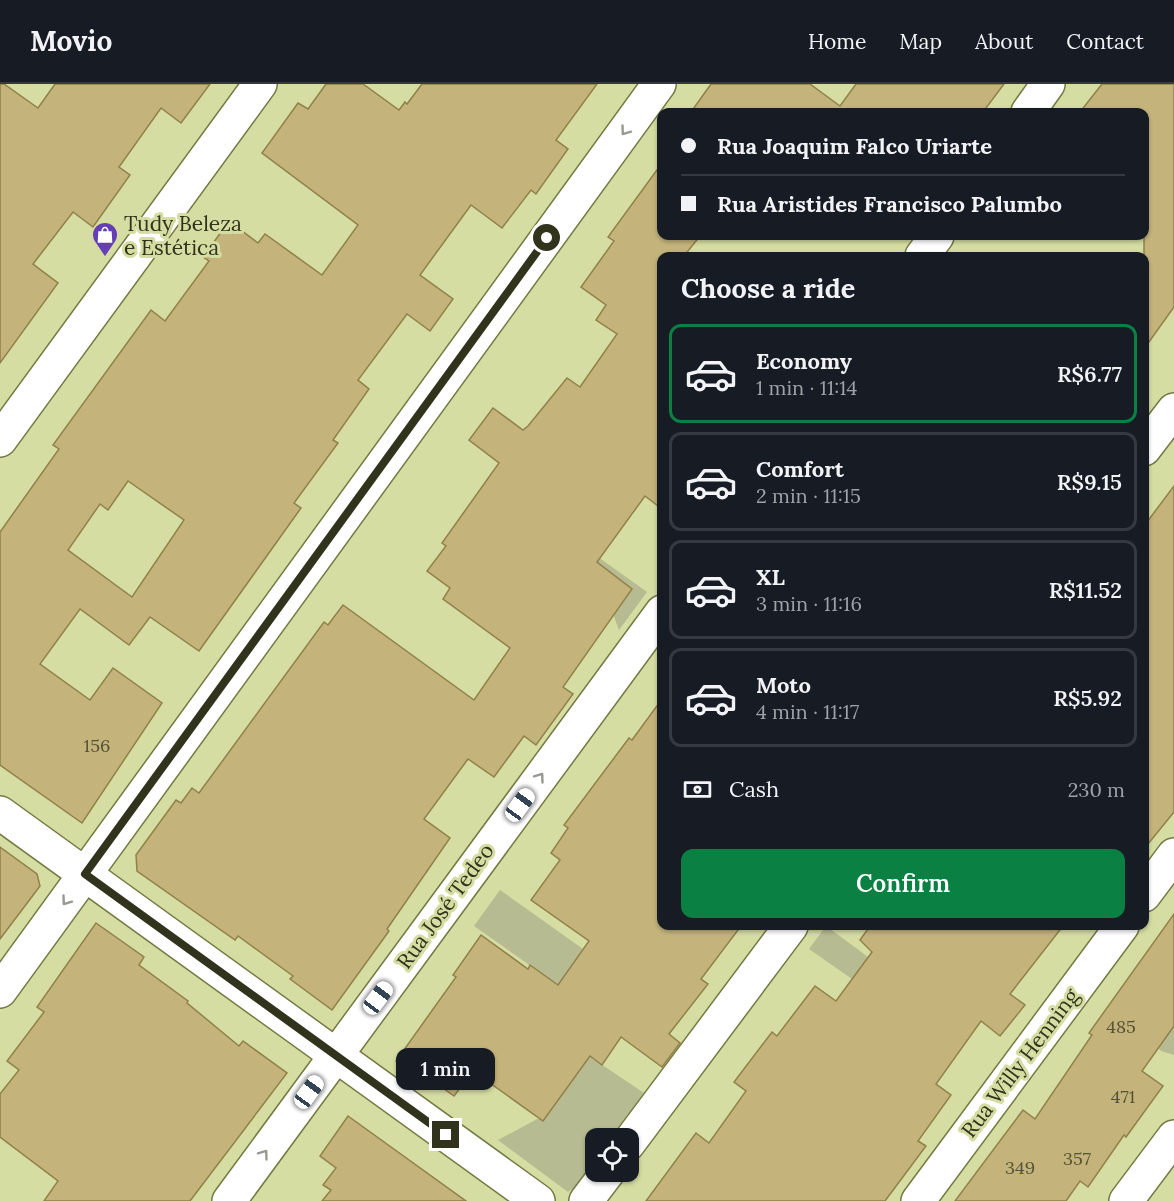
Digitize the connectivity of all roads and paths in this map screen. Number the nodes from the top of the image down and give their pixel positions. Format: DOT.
graph roads {
  1 [pos="260,84"];
  2 [pos="659,84"];
  3 [pos="1048,84"];
  4 [pos="1031,108"];
  5 [pos="1174,410"];
  6 [pos="0,440"];
  7 [pos="1149,443"];
  8 [pos="657,619"];
  9 [pos="0,813"];
  10 [pos="1174,855"];
  11 [pos="85,874"];
  12 [pos="1149,888"];
  13 [pos="788,930"];
  14 [pos="1119,930"];
  15 [pos="0,992"];
  16 [pos="336,1055"];
  17 [pos="639,1129"];
  18 [pos="1174,1137"];
  19 [pos="600,1182"];
  20 [pos="229,1201"];
  21 [pos="538,1201"];
  22 [pos="586,1201"];
  23 [pos="918,1201"];
  24 [pos="1126,1201"];
  1 -- 6 [label="street"];
  2 -- 11 [label="street, one-way"];
  3 -- 4 [label="street"];
  5 -- 7 [label="street"];
  16 -- 8 [label="street, Rua José Tedeo, one-way"];
  9 -- 11 [label="street"];
  10 -- 12 [label="street"];
  11 -- 15 [label="street, one-way"];
  11 -- 16 [label="street"];
  13 -- 17 [label="street"];
  14 -- 23 [label="street, Rua Willy Henning"];
  20 -- 16 [label="street, Rua José Tedeo, one-way"];
  16 -- 21 [label="street"];
  18 -- 24 [label="street"];
  19 -- 22 [label="street"];
}
